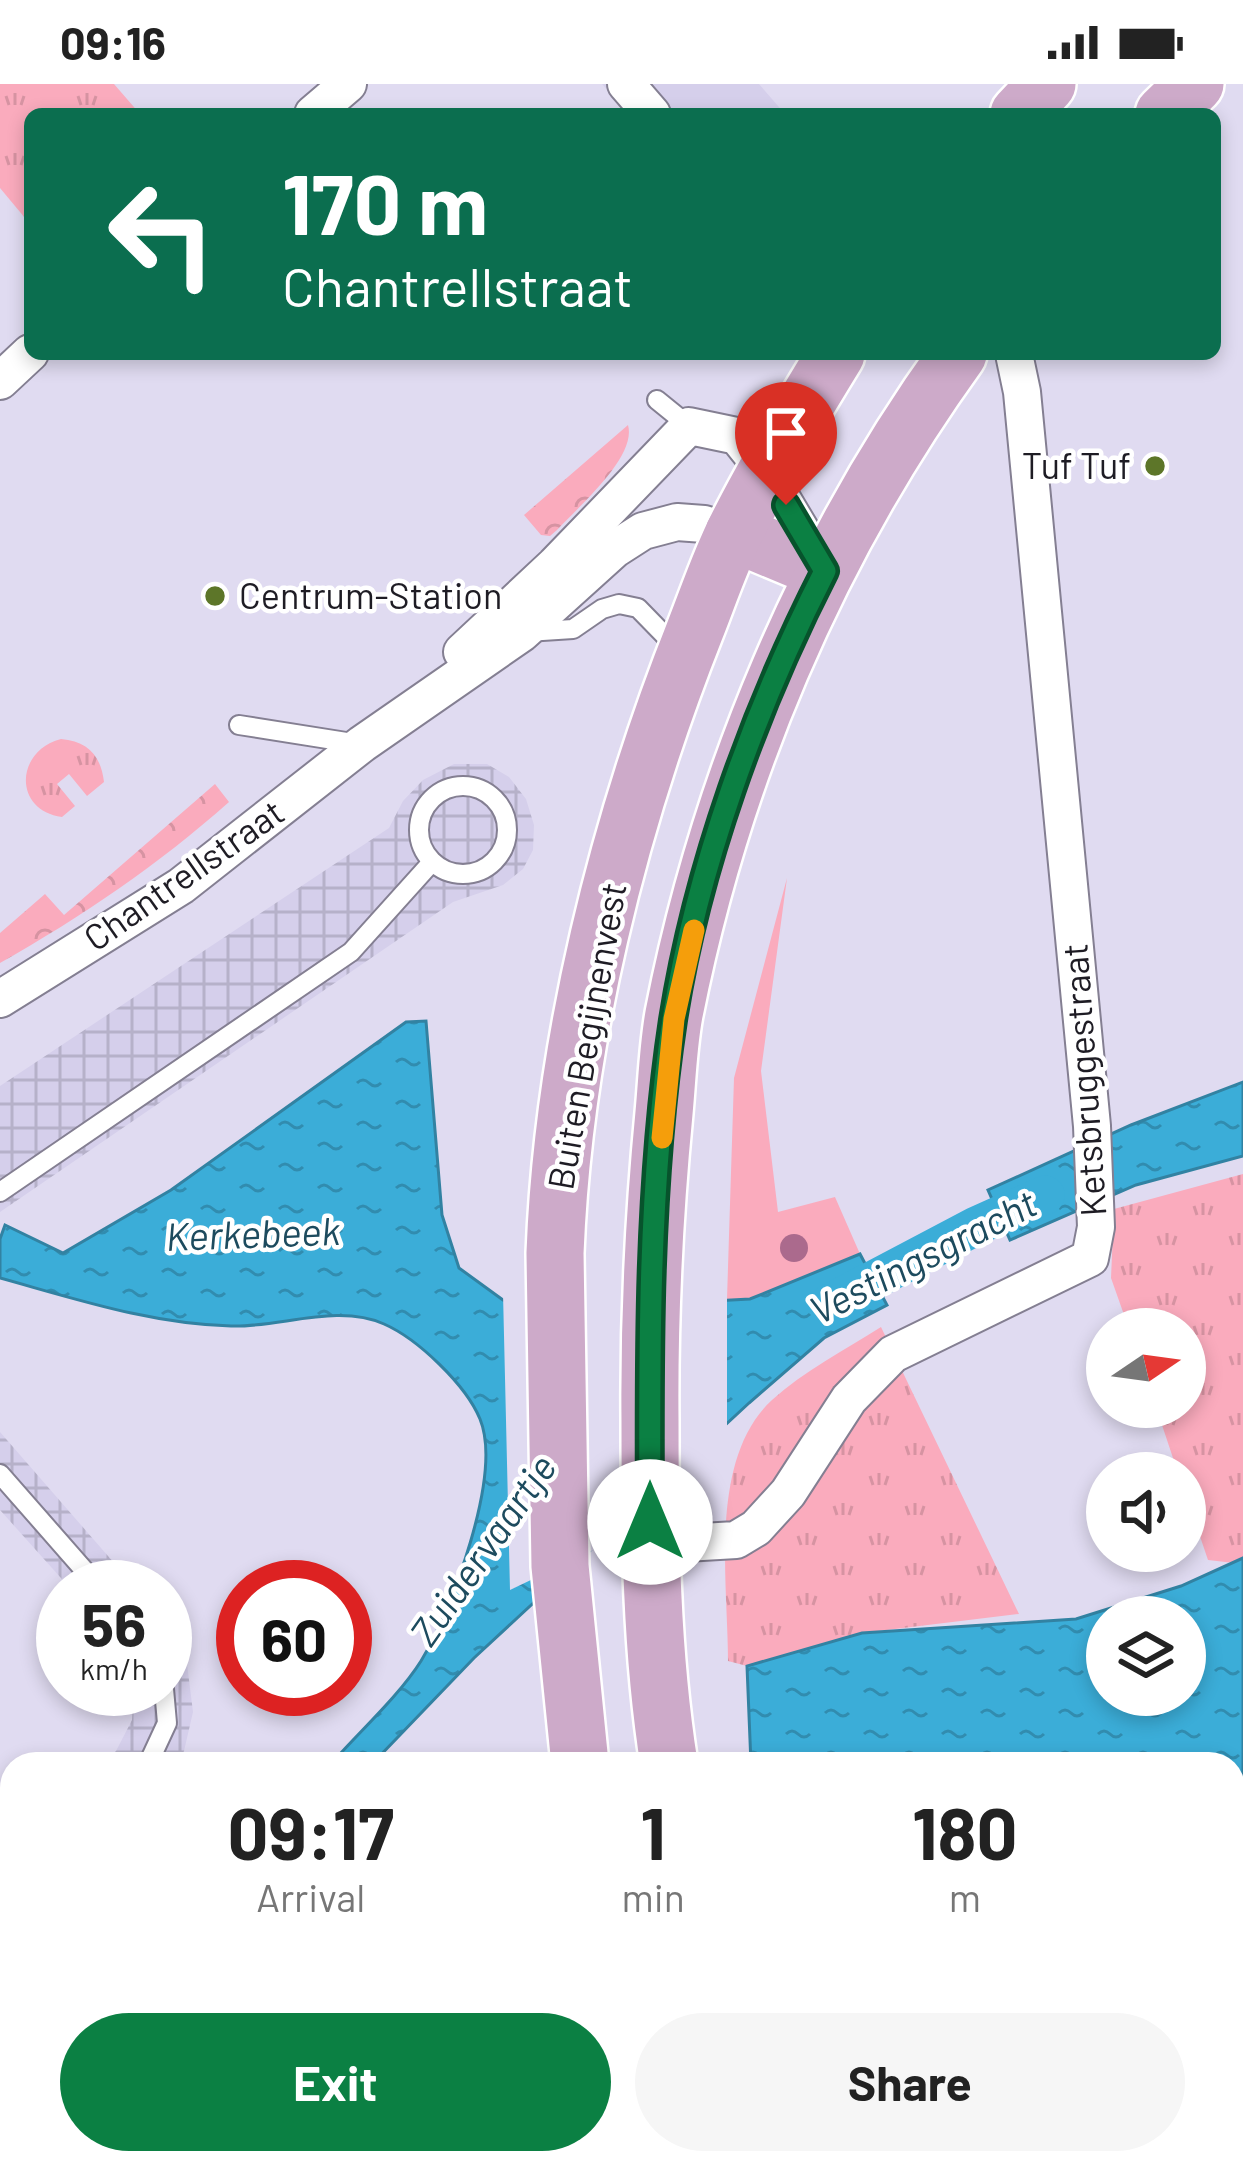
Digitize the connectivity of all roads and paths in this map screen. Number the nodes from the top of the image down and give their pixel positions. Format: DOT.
graph roads {
  1 [pos="347,84"];
  2 [pos="626,84"];
  3 [pos="1047,84"];
  4 [pos="1196,84"];
  5 [pos="320,108"];
  6 [pos="647,108"];
  7 [pos="1025,108"];
  8 [pos="1170,108"];
  9 [pos="24,358"];
  10 [pos="832,360"];
  11 [pos="954,360"];
  12 [pos="1015,360"];
  13 [pos="0,381"];
  14 [pos="657,400"];
  15 [pos="689,426"];
  16 [pos="766,472"];
  17 [pos="734,533"];
  18 [pos="825,571"];
  19 [pos="522,633"];
  20 [pos="684,656"];
  21 [pos="239,725"];
  22 [pos="362,744"];
  23 [pos="432,862"];
  24 [pos="0,999"];
  25 [pos="0,1192"];
  26 [pos="0,1474"];
  27 [pos="668,1537"];
  28 [pos="75,1560"];
  29 [pos="166,1716"];
  30 [pos="154,1752"];
  31 [pos="579,1752"];
  32 [pos="667,1752"];
  1 -- 5 [label="street"];
  2 -- 6 [label="street"];
  3 -- 7 [label="main road"];
  4 -- 8 [label="main road"];
  9 -- 13 [label="street"];
  10 -- 16 [label="main road, Buiten Begijnenvest"];
  11 -- 18 [label="main road"];
  12 -- 27 [label="street, Ketsbruggestraat"];
  14 -- 15 [label="lane"];
  15 -- 16 [label="street"];
  15 -- 22 [label="street, Chantrellstraat"];
  16 -- 17 [label="main road, Buiten Begijnenvest"];
  16 -- 18 [label="street"];
  17 -- 18 [label="main road"];
  17 -- 19 [label="street, Chantrellstraat"];
  17 -- 20 [label="main road, Buiten Begijnenvest"];
  18 -- 27 [label="main road"];
  19 -- 20 [label="lane"];
  19 -- 22 [label="street, Chantrellstraat"];
  20 -- 31 [label="main road, Buiten Begijnenvest"];
  21 -- 22 [label="lane"];
  22 -- 24 [label="street, Chantrellstraat"];
  23 -- 23 [label="lane"];
  23 -- 25 [label="lane"];
  26 -- 28 [label="lane"];
  27 -- 32 [label="main road"];
  29 -- 30 [label="lane"];
}
